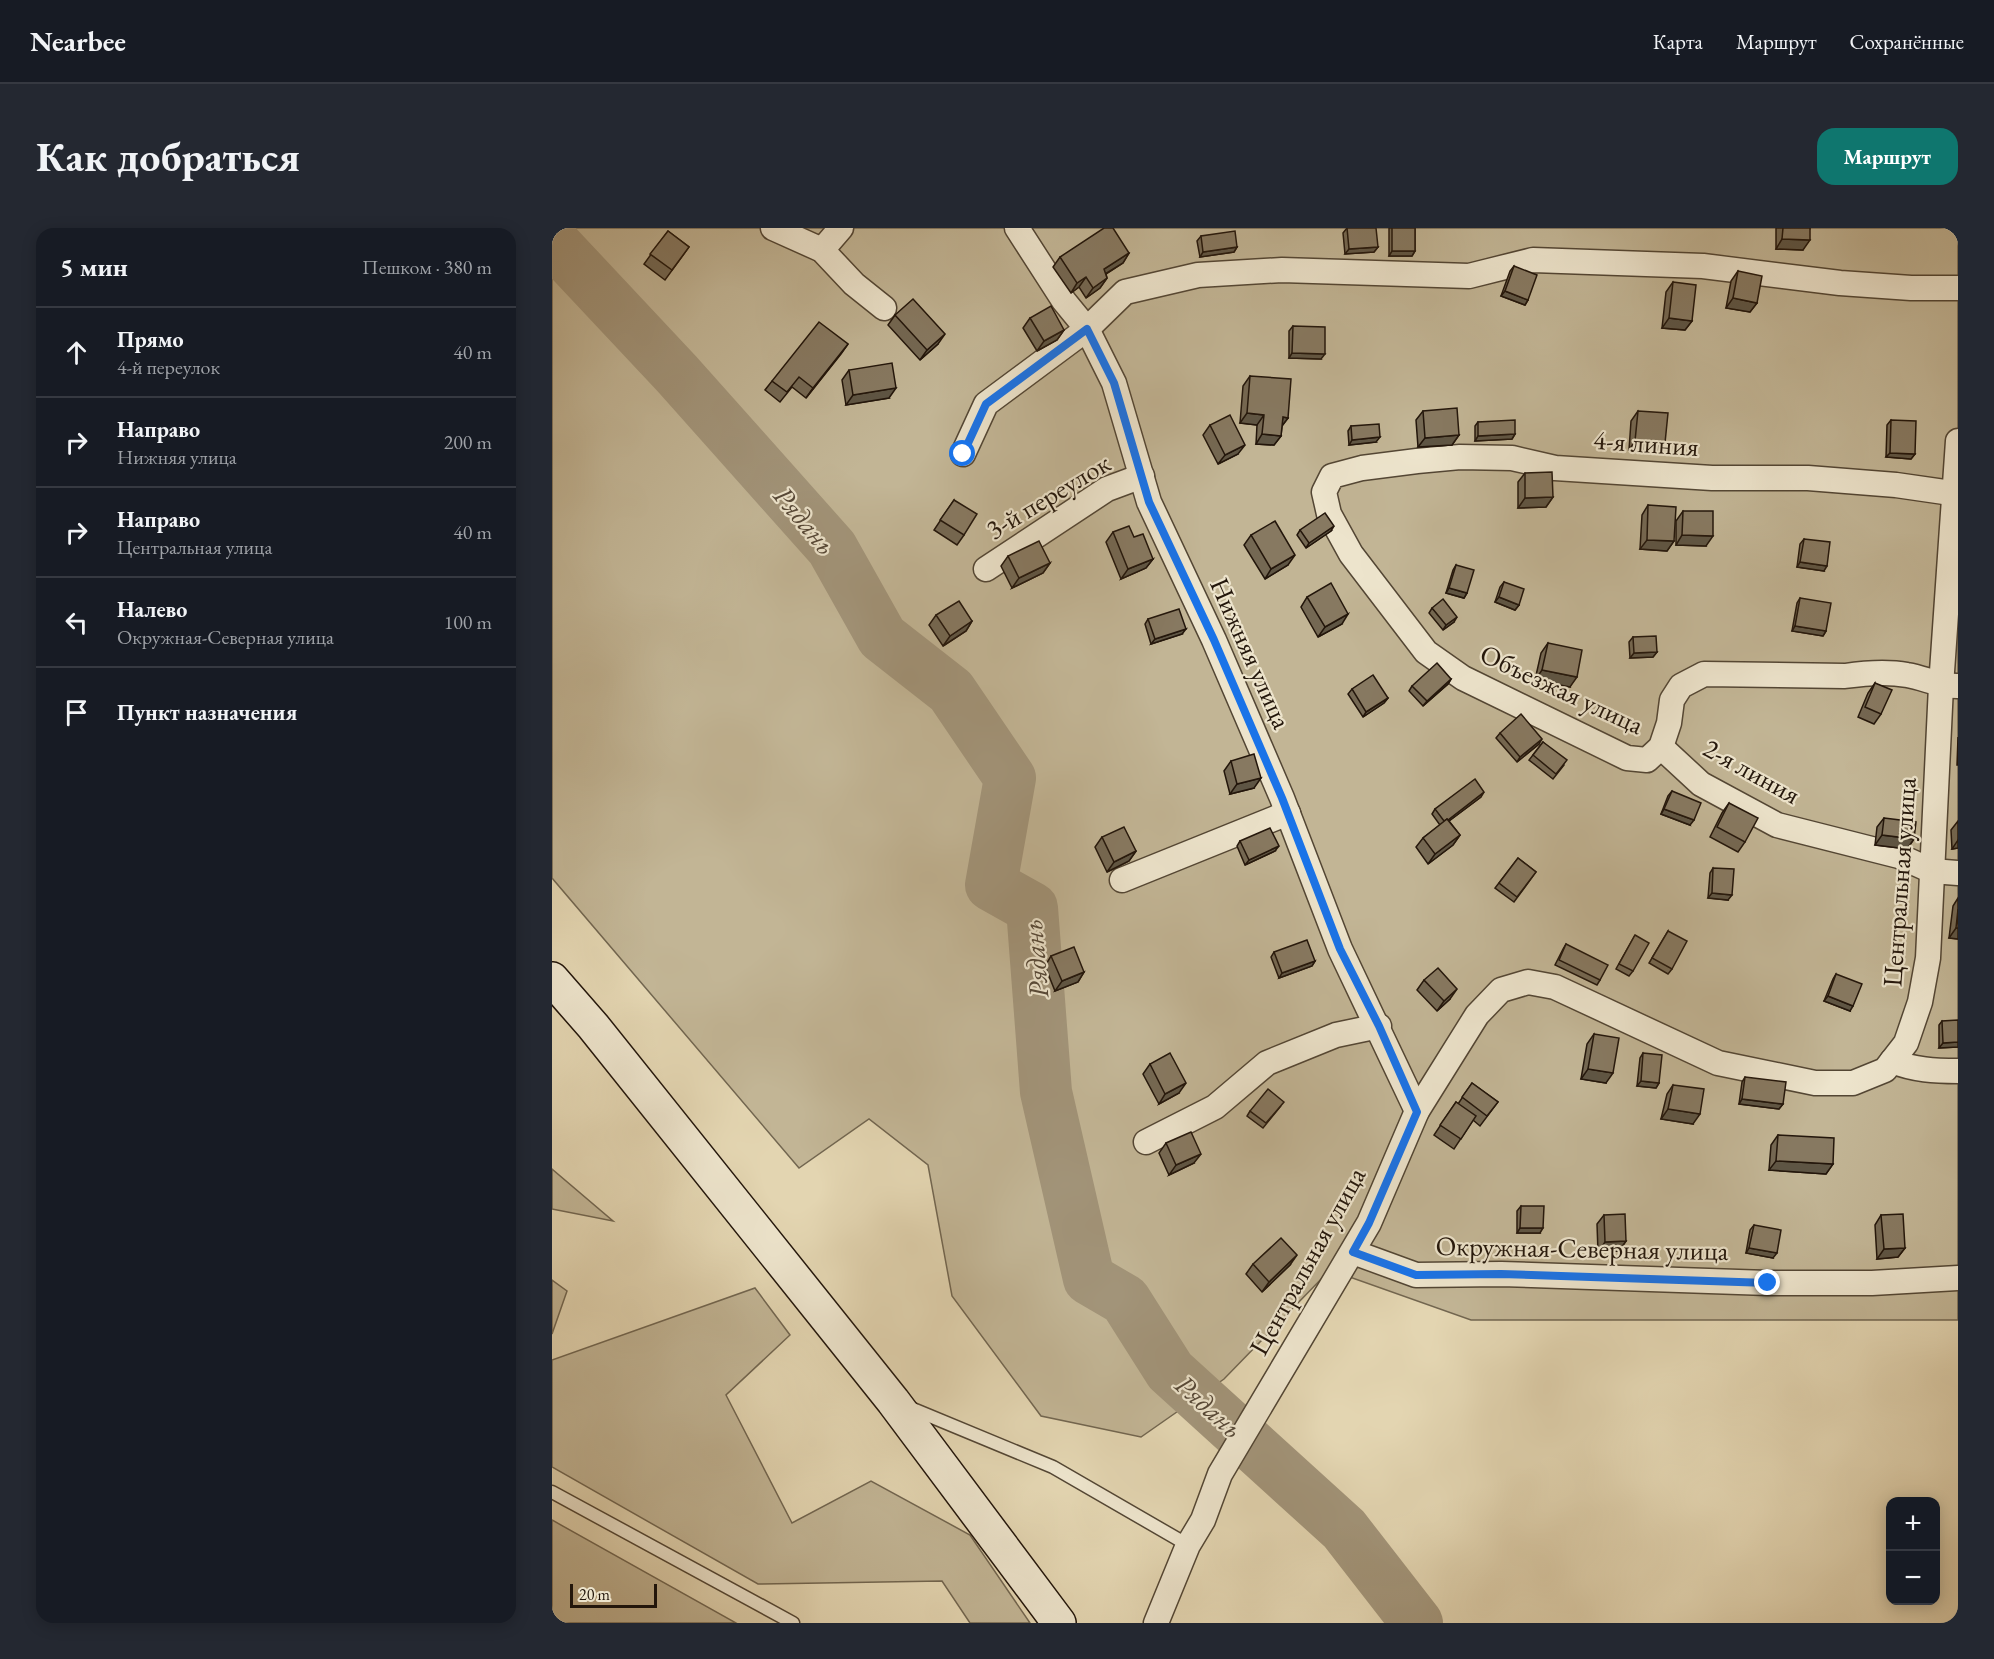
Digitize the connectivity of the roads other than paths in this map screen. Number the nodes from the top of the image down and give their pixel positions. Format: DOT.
graph roads {
  1 [pos="773,228"];
  2 [pos="841,228"];
  3 [pos="1017,228"];
  4 [pos="822,250"];
  5 [pos="1958,288"];
  6 [pos="884,308"];
  7 [pos="1087,329"];
  8 [pos="1958,441"];
  9 [pos="963,454"];
  10 [pos="1332,476"];
  11 [pos="1142,477"];
  12 [pos="1955,494"];
  13 [pos="986,569"];
  14 [pos="1950,686"];
  15 [pos="1661,747"];
  16 [pos="1288,813"];
  17 [pos="1932,871"];
  18 [pos="1958,873"];
  19 [pos="1122,880"];
  20 [pos="552,979"];
  21 [pos="1379,1026"];
  22 [pos="1892,1061"];
  23 [pos="1958,1071"];
  24 [pos="1417,1112"];
  25 [pos="1146,1142"];
  26 [pos="1353,1252"];
  27 [pos="1958,1278"];
  28 [pos="893,1401"];
  29 [pos="552,1492"];
  30 [pos="1188,1545"];
  31 [pos="793,1623"];
  32 [pos="1059,1623"];
  33 [pos="1156,1623"];
  1 -- 4 [label="street"];
  2 -- 4 [label="street"];
  3 -- 7 [label="street, Нижняя улица"];
  4 -- 6 [label="street"];
  5 -- 7 [label="street"];
  7 -- 9 [label="street"];
  7 -- 11 [label="street, Нижняя улица"];
  8 -- 12 [label="street, Центральная улица"];
  10 -- 12 [label="street, 4-я линия"];
  10 -- 15 [label="street, Объезжая улица"];
  11 -- 13 [label="street, 3-й переулок"];
  11 -- 16 [label="street, Нижняя улица"];
  12 -- 14 [label="street, Центральная улица"];
  14 -- 15 [label="street, Объезжая улица"];
  14 -- 17 [label="street, Центральная улица"];
  15 -- 17 [label="street, 2-я линия"];
  16 -- 19 [label="street"];
  16 -- 21 [label="street, Нижняя улица"];
  17 -- 18 [label="street, 2-я линия"];
  17 -- 22 [label="street, Центральная улица"];
  20 -- 28 [label="street"];
  21 -- 24 [label="street, Нижняя улица"];
  21 -- 25 [label="street"];
  22 -- 23 [label="street"];
  22 -- 24 [label="street, Центральная улица"];
  24 -- 26 [label="street, Центральная улица"];
  26 -- 27 [label="street, Окружная-Северная улица"];
  26 -- 30 [label="street, Центральная улица"];
  28 -- 30 [label="lane"];
  28 -- 32 [label="street"];
  29 -- 31 [label="lane"];
  30 -- 33 [label="street, Центральная улица"];
}
